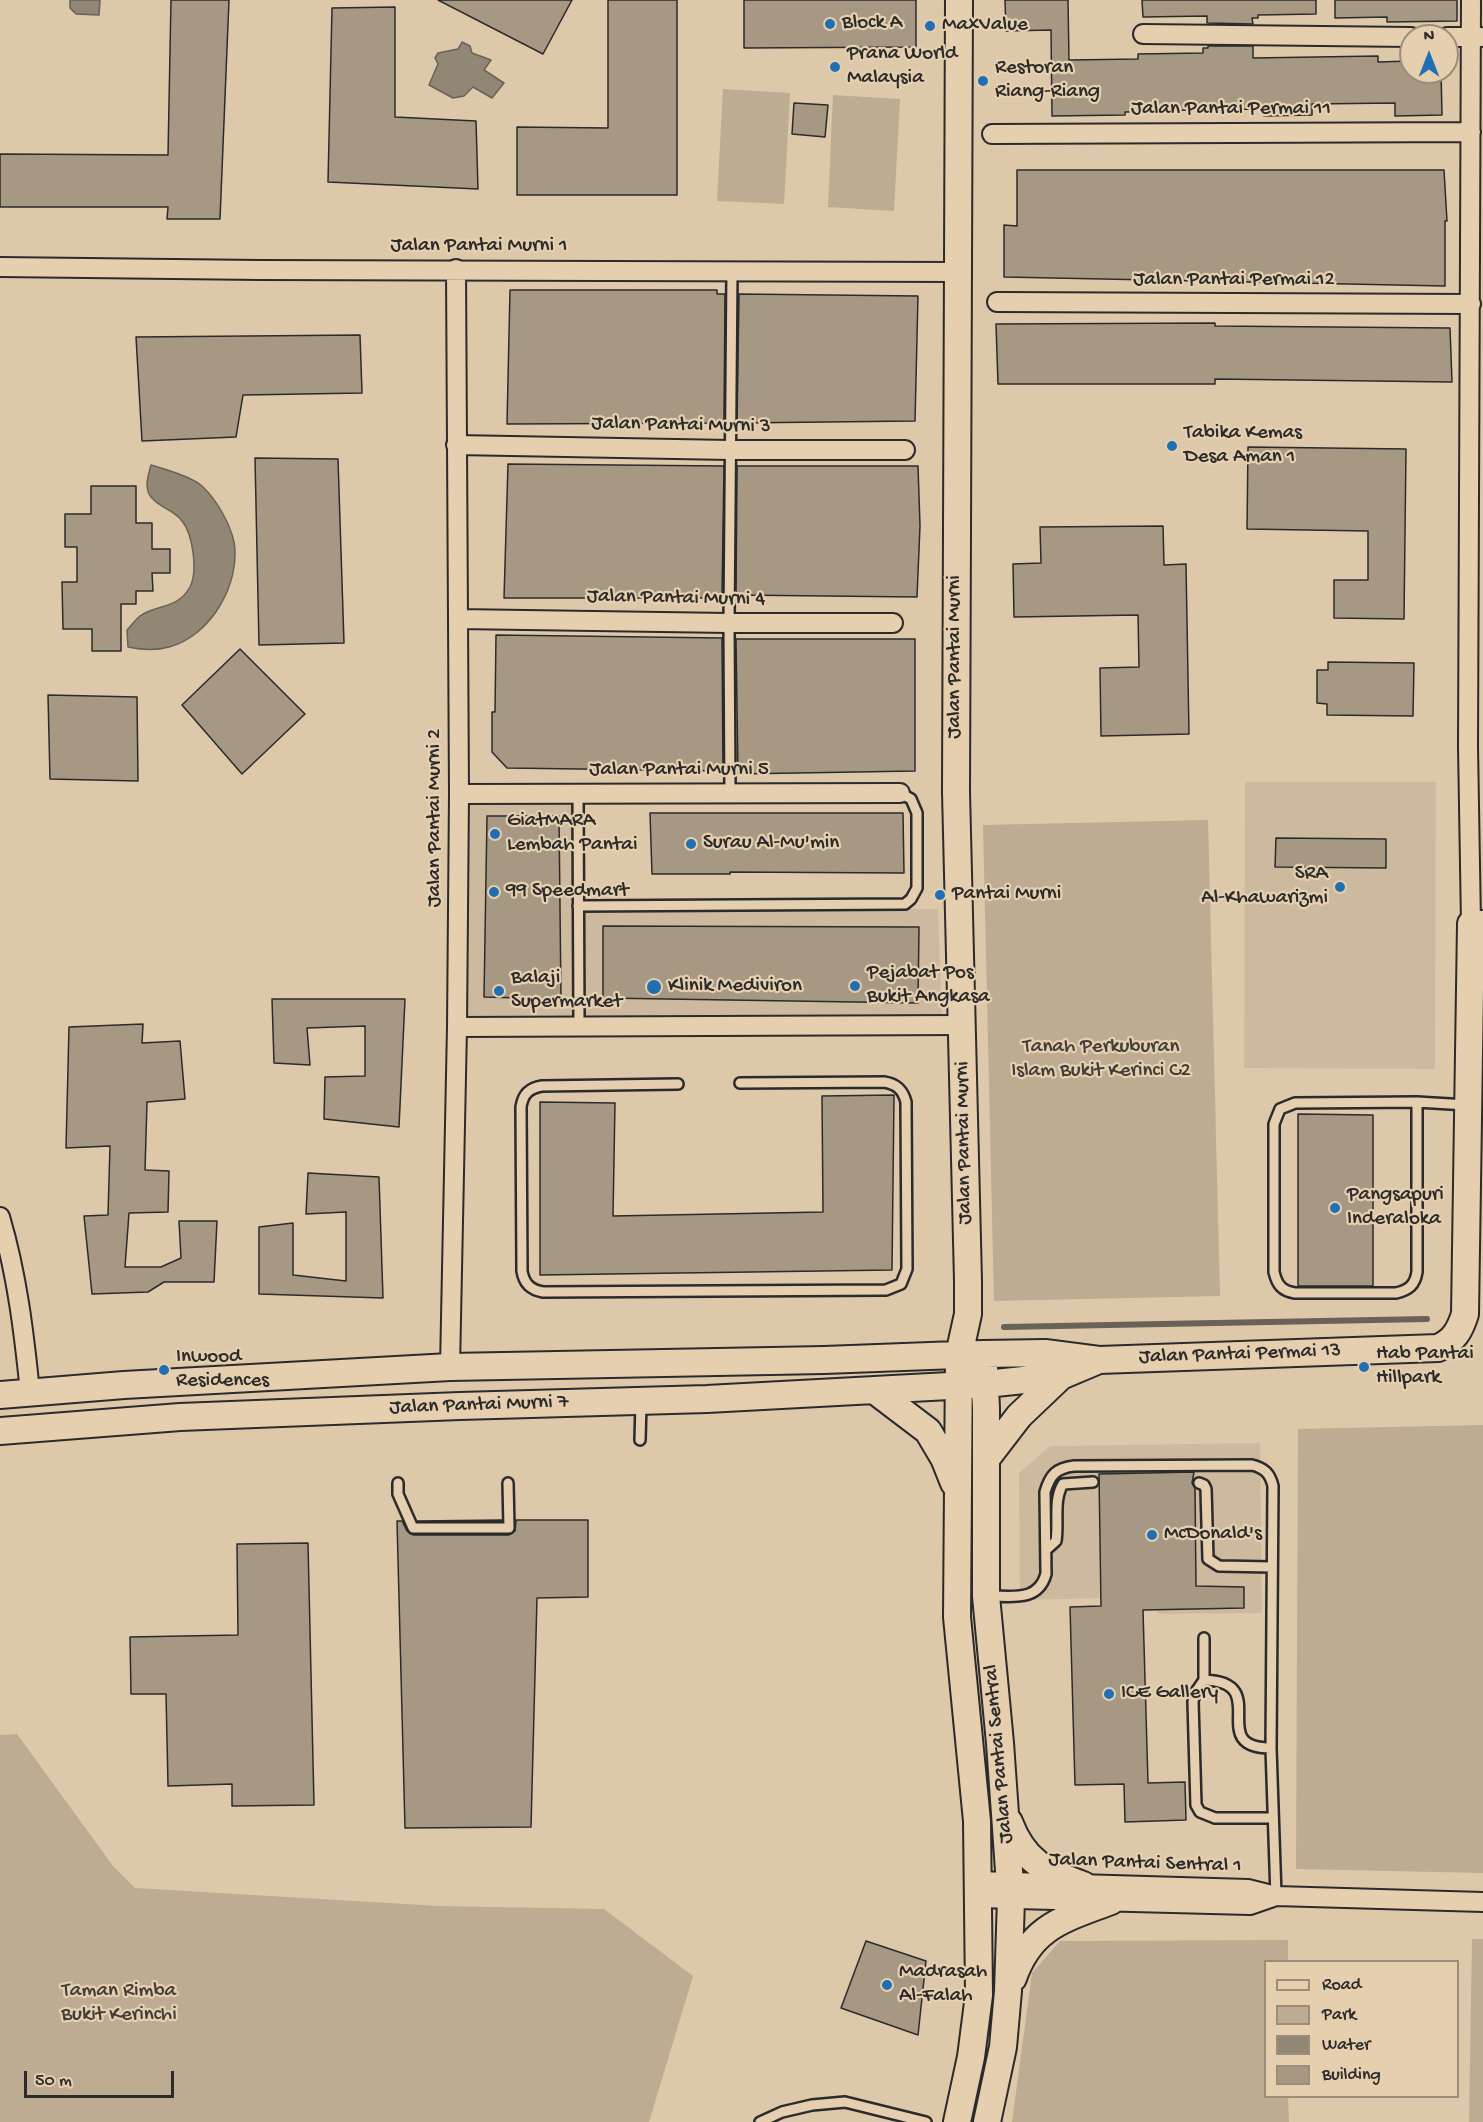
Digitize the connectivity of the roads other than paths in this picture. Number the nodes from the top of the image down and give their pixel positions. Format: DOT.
graph roads {
  1 [pos="959,0"];
  2 [pos="1471,0"];
  3 [pos="1143,34"];
  4 [pos="1399,37"];
  5 [pos="1459,37"];
  6 [pos="1477,37"];
  7 [pos="1471,132"];
  8 [pos="992,134"];
  9 [pos="0,267"];
  10 [pos="456,269"];
  11 [pos="732,271"];
  12 [pos="958,272"];
  13 [pos="997,302"];
  14 [pos="1471,304"];
  15 [pos="456,445"];
  16 [pos="730,450"];
  17 [pos="905,450"];
  18 [pos="1476,601"];
  19 [pos="458,619"];
  20 [pos="729,622"];
  21 [pos="893,622"];
  22 [pos="730,793"];
  23 [pos="900,793"];
  24 [pos="459,794"];
  25 [pos="578,794"];
  26 [pos="578,906"];
  27 [pos="1477,924"];
  28 [pos="963,1025"];
  29 [pos="579,1026"];
  30 [pos="457,1027"];
  31 [pos="740,1083"];
  32 [pos="678,1084"];
  33 [pos="1417,1102"];
  34 [pos="1468,1105"];
  35 [pos="0,1217"];
  36 [pos="971,1354"];
  37 [pos="1099,1360"];
  38 [pos="450,1367"];
  39 [pos="1061,1376"];
  40 [pos="986,1384"];
  41 [pos="959,1386"];
  42 [pos="874,1390"];
  43 [pos="30,1392"];
  44 [pos="0,1395"];
  45 [pos="641,1401"];
  46 [pos="0,1431"];
  47 [pos="640,1440"];
  48 [pos="986,1459"];
  49 [pos="1093,1482"];
  50 [pos="1199,1482"];
  51 [pos="399,1483"];
  52 [pos="508,1483"];
  53 [pos="958,1491"];
  54 [pos="1046,1550"];
  55 [pos="1272,1567"];
  56 [pos="986,1596"];
  57 [pos="1204,1638"];
  58 [pos="1204,1680"];
  59 [pos="1271,1748"];
  60 [pos="1004,1807"];
  61 [pos="1273,1818"];
  62 [pos="1083,1885"];
  63 [pos="976,1890"];
  64 [pos="1011,1891"];
  65 [pos="1276,1896"];
  66 [pos="1112,1901"];
  67 [pos="1483,1902"];
  68 [pos="1008,1991"];
  69 [pos="760,2122"];
  70 [pos="926,2122"];
  71 [pos="957,2122"];
  72 [pos="987,2122"];
  1 -- 12 [label="main road, Jalan Pantai Murni"];
  2 -- 6 [label="street"];
  3 -- 4 [label="street"];
  5 -- 6 [label="street"];
  6 -- 7 [label="street"];
  7 -- 8 [label="street, Jalan Pantai Permai 11"];
  7 -- 14 [label="street"];
  9 -- 10 [label="street, Jalan Pantai Murni 1"];
  10 -- 11 [label="street, Jalan Pantai Murni 1"];
  10 -- 15 [label="street, Jalan Pantai Murni 2"];
  11 -- 12 [label="street, Jalan Pantai Murni 1"];
  11 -- 16 [label="lane"];
  12 -- 28 [label="main road, Jalan Pantai Murni"];
  13 -- 14 [label="street, Jalan Pantai Permai 12"];
  14 -- 18 [label="street"];
  15 -- 16 [label="street, Jalan Pantai Murni 3"];
  15 -- 19 [label="street, Jalan Pantai Murni 2"];
  16 -- 17 [label="street, Jalan Pantai Murni 3"];
  16 -- 20 [label="lane"];
  18 -- 27 [label="street"];
  19 -- 20 [label="street, Jalan Pantai Murni 4"];
  19 -- 24 [label="street, Jalan Pantai Murni 2"];
  20 -- 21 [label="street, Jalan Pantai Murni 4"];
  20 -- 22 [label="lane"];
  22 -- 23 [label="street, Jalan Pantai Murni 5"];
  22 -- 25 [label="street, Jalan Pantai Murni 5"];
  23 -- 26 [label="lane"];
  24 -- 25 [label="street, Jalan Pantai Murni 5"];
  24 -- 30 [label="street, Jalan Pantai Murni 2"];
  25 -- 26 [label="lane"];
  26 -- 29 [label="lane"];
  27 -- 34 [label="main road, Jalan Pantai Permai 13"];
  28 -- 29 [label="street"];
  28 -- 36 [label="main road, Jalan Pantai Murni"];
  29 -- 30 [label="street"];
  30 -- 38 [label="street, Jalan Pantai Murni 2"];
  31 -- 32 [label="lane"];
  33 -- 33 [label="lane"];
  33 -- 34 [label="lane"];
  34 -- 37 [label="main road, Jalan Pantai Permai 13"];
  35 -- 43 [label="street"];
  36 -- 37 [label="main road, Jalan Pantai Permai 13"];
  36 -- 38 [label="main road, Jalan Pantai Murni 7"];
  36 -- 40 [label="main road, Jalan Pantai Sentral"];
  36 -- 41 [label="main road, Jalan Pantai Sentral"];
  37 -- 39 [label="main road, Jalan Pantai Permai 13"];
  38 -- 43 [label="main road, Jalan Pantai Murni 7"];
  39 -- 40 [label="main road, Jalan Pantai Permai 13"];
  39 -- 48 [label="main road"];
  40 -- 41 [label="main road, Jalan Pantai Permai 13"];
  40 -- 48 [label="main road, Jalan Pantai Sentral"];
  41 -- 42 [label="main road, Jalan Pantai Murni 7"];
  41 -- 53 [label="main road, Jalan Pantai Sentral"];
  42 -- 45 [label="main road, Jalan Pantai Murni 7"];
  42 -- 53 [label="main road"];
  43 -- 44 [label="main road, Jalan Pantai Murni 7"];
  45 -- 46 [label="main road, Jalan Pantai Murni 7"];
  45 -- 47 [label="lane"];
  48 -- 56 [label="main road, Jalan Pantai Sentral"];
  49 -- 54 [label="lane"];
  50 -- 55 [label="lane"];
  51 -- 52 [label="lane"];
  53 -- 63 [label="main road, Jalan Pantai Sentral"];
  54 -- 55 [label="lane"];
  54 -- 56 [label="lane"];
  55 -- 59 [label="lane"];
  56 -- 60 [label="main road, Jalan Pantai Sentral"];
  57 -- 58 [label="lane"];
  58 -- 59 [label="lane"];
  58 -- 61 [label="lane"];
  59 -- 61 [label="lane"];
  60 -- 62 [label="main road"];
  60 -- 64 [label="main road, Jalan Pantai Sentral"];
  61 -- 65 [label="lane"];
  62 -- 64 [label="street, Jalan Pantai Sentral 1"];
  62 -- 65 [label="street, Jalan Pantai Sentral 1"];
  63 -- 64 [label="street, Jalan Pantai Sentral 1"];
  63 -- 71 [label="main road, Jalan Pantai Sentral"];
  64 -- 66 [label="street, Jalan Pantai Sentral 1"];
  64 -- 68 [label="main road, Jalan Pantai Sentral"];
  65 -- 66 [label="street, Jalan Pantai Sentral 1"];
  65 -- 67 [label="street, Jalan Pantai Sentral 1"];
  66 -- 68 [label="main road"];
  68 -- 72 [label="main road, Jalan Pantai Sentral"];
  69 -- 70 [label="lane"];
}
